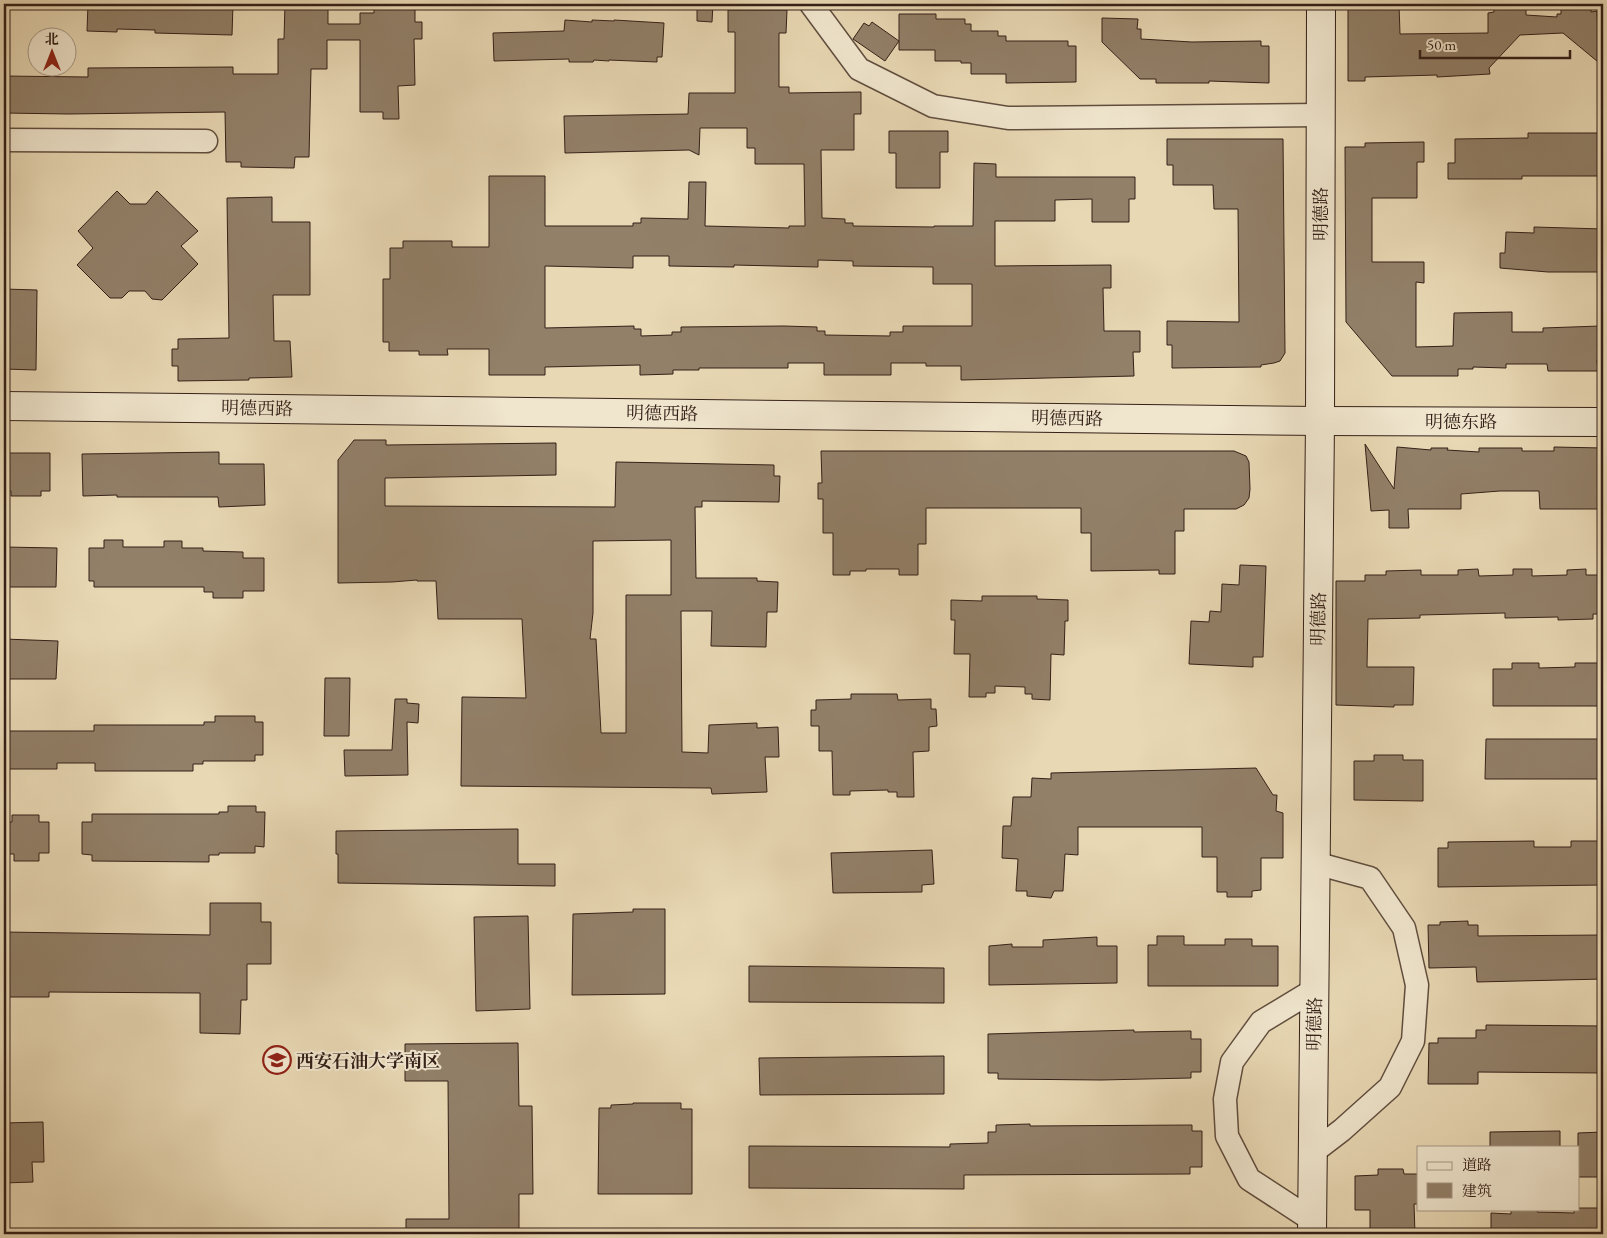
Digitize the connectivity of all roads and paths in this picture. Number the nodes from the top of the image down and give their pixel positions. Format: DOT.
graph roads {
  1 [pos="811,4"];
  2 [pos="1321,4"];
  3 [pos="1320,115"];
  4 [pos="4,140"];
  5 [pos="206,141"];
  6 [pos="4,406"];
  7 [pos="1320,421"];
  8 [pos="1603,422"];
  9 [pos="1315,863"];
  10 [pos="1314,990"];
  11 [pos="1312,1153"];
  12 [pos="1312,1227"];
  1 -- 3 [label="street"];
  2 -- 3 [label="street, 明德路"];
  3 -- 7 [label="street, 明德路"];
  4 -- 5 [label="street"];
  6 -- 7 [label="street, 明德西路"];
  7 -- 8 [label="street, 明德东路"];
  7 -- 9 [label="street, 明德路"];
  9 -- 10 [label="street, 明德路"];
  9 -- 11 [label="street"];
  10 -- 11 [label="street, 明德路"];
  10 -- 12 [label="street"];
  11 -- 12 [label="street, 明德路"];
}
